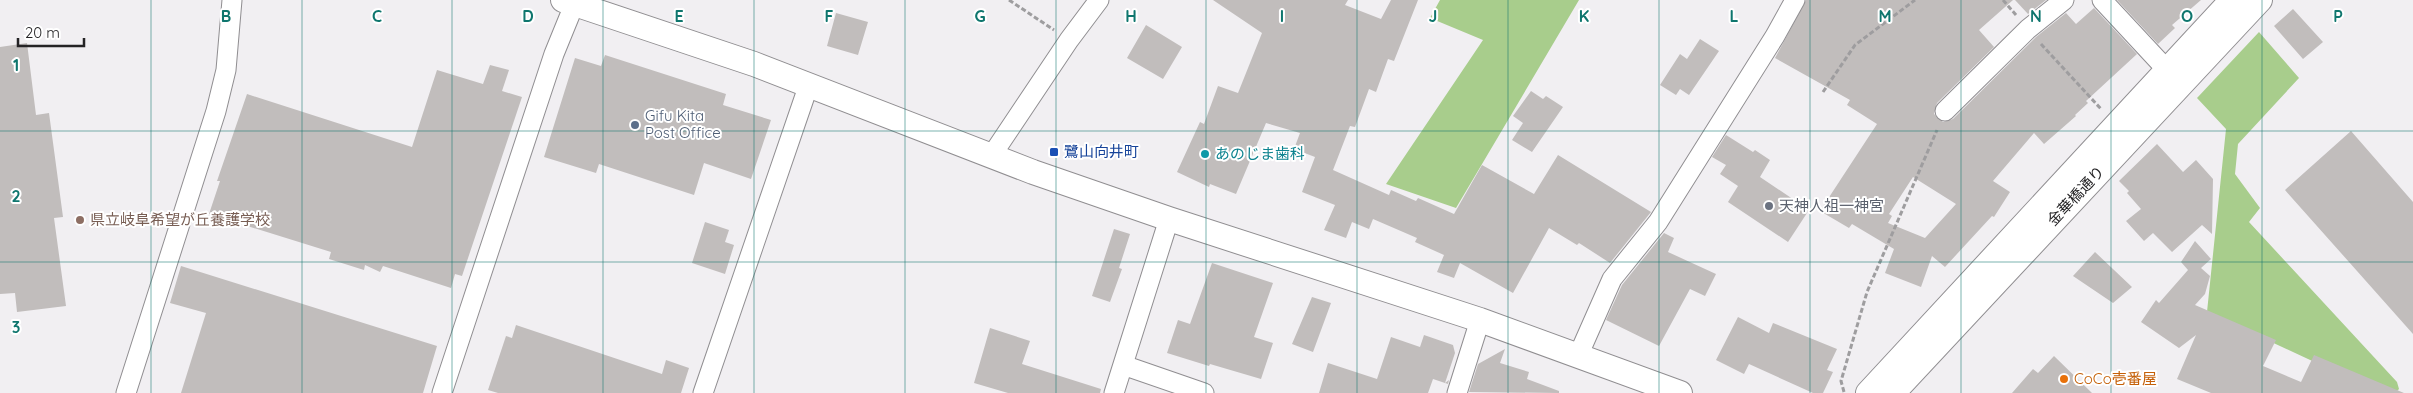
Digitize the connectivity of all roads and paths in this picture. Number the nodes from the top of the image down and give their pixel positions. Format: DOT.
graph roads {
  1 [pos="232,0"];
  2 [pos="1009,0"];
  3 [pos="1098,0"];
  4 [pos="1794,0"];
  5 [pos="1916,0"];
  6 [pos="2003,0"];
  7 [pos="2064,0"];
  8 [pos="2102,0"];
  9 [pos="2232,0"];
  10 [pos="2260,0"];
  11 [pos="568,2"];
  12 [pos="2028,29"];
  13 [pos="1069,40"];
  14 [pos="2168,71"];
  15 [pos="809,84"];
  16 [pos="1823,92"];
  17 [pos="1946,111"];
  18 [pos="2117,126"];
  19 [pos="992,155"];
  20 [pos="1169,219"];
  21 [pos="1480,320"];
  22 [pos="1578,356"];
  23 [pos="1123,365"];
  24 [pos="126,391"];
  25 [pos="442,393"];
  26 [pos="703,393"];
  27 [pos="1114,393"];
  28 [pos="1204,393"];
  29 [pos="1457,393"];
  30 [pos="1680,393"];
  31 [pos="1844,393"];
  32 [pos="1868,393"];
  33 [pos="1893,393"];
  1 -- 24 [label="street"];
  2 -- 13 [label="path"];
  3 -- 13 [label="street"];
  4 -- 22 [label="street"];
  5 -- 16 [label="path"];
  6 -- 12 [label="path"];
  7 -- 12 [label="street"];
  8 -- 14 [label="street"];
  9 -- 14 [label="street, 金華橋通り"];
  10 -- 33 [label="street, 金華橋通り"];
  11 -- 15 [label="street"];
  11 -- 25 [label="street"];
  12 -- 17 [label="street"];
  12 -- 18 [label="path"];
  13 -- 19 [label="street"];
  14 -- 18 [label="street, 金華橋通り"];
  15 -- 19 [label="street"];
  15 -- 26 [label="street"];
  17 -- 31 [label="path"];
  18 -- 32 [label="street, 金華橋通り"];
  19 -- 20 [label="street"];
  20 -- 21 [label="street"];
  20 -- 23 [label="street"];
  21 -- 22 [label="street"];
  21 -- 29 [label="street"];
  22 -- 30 [label="street"];
  23 -- 27 [label="street"];
  23 -- 28 [label="street"];
}
